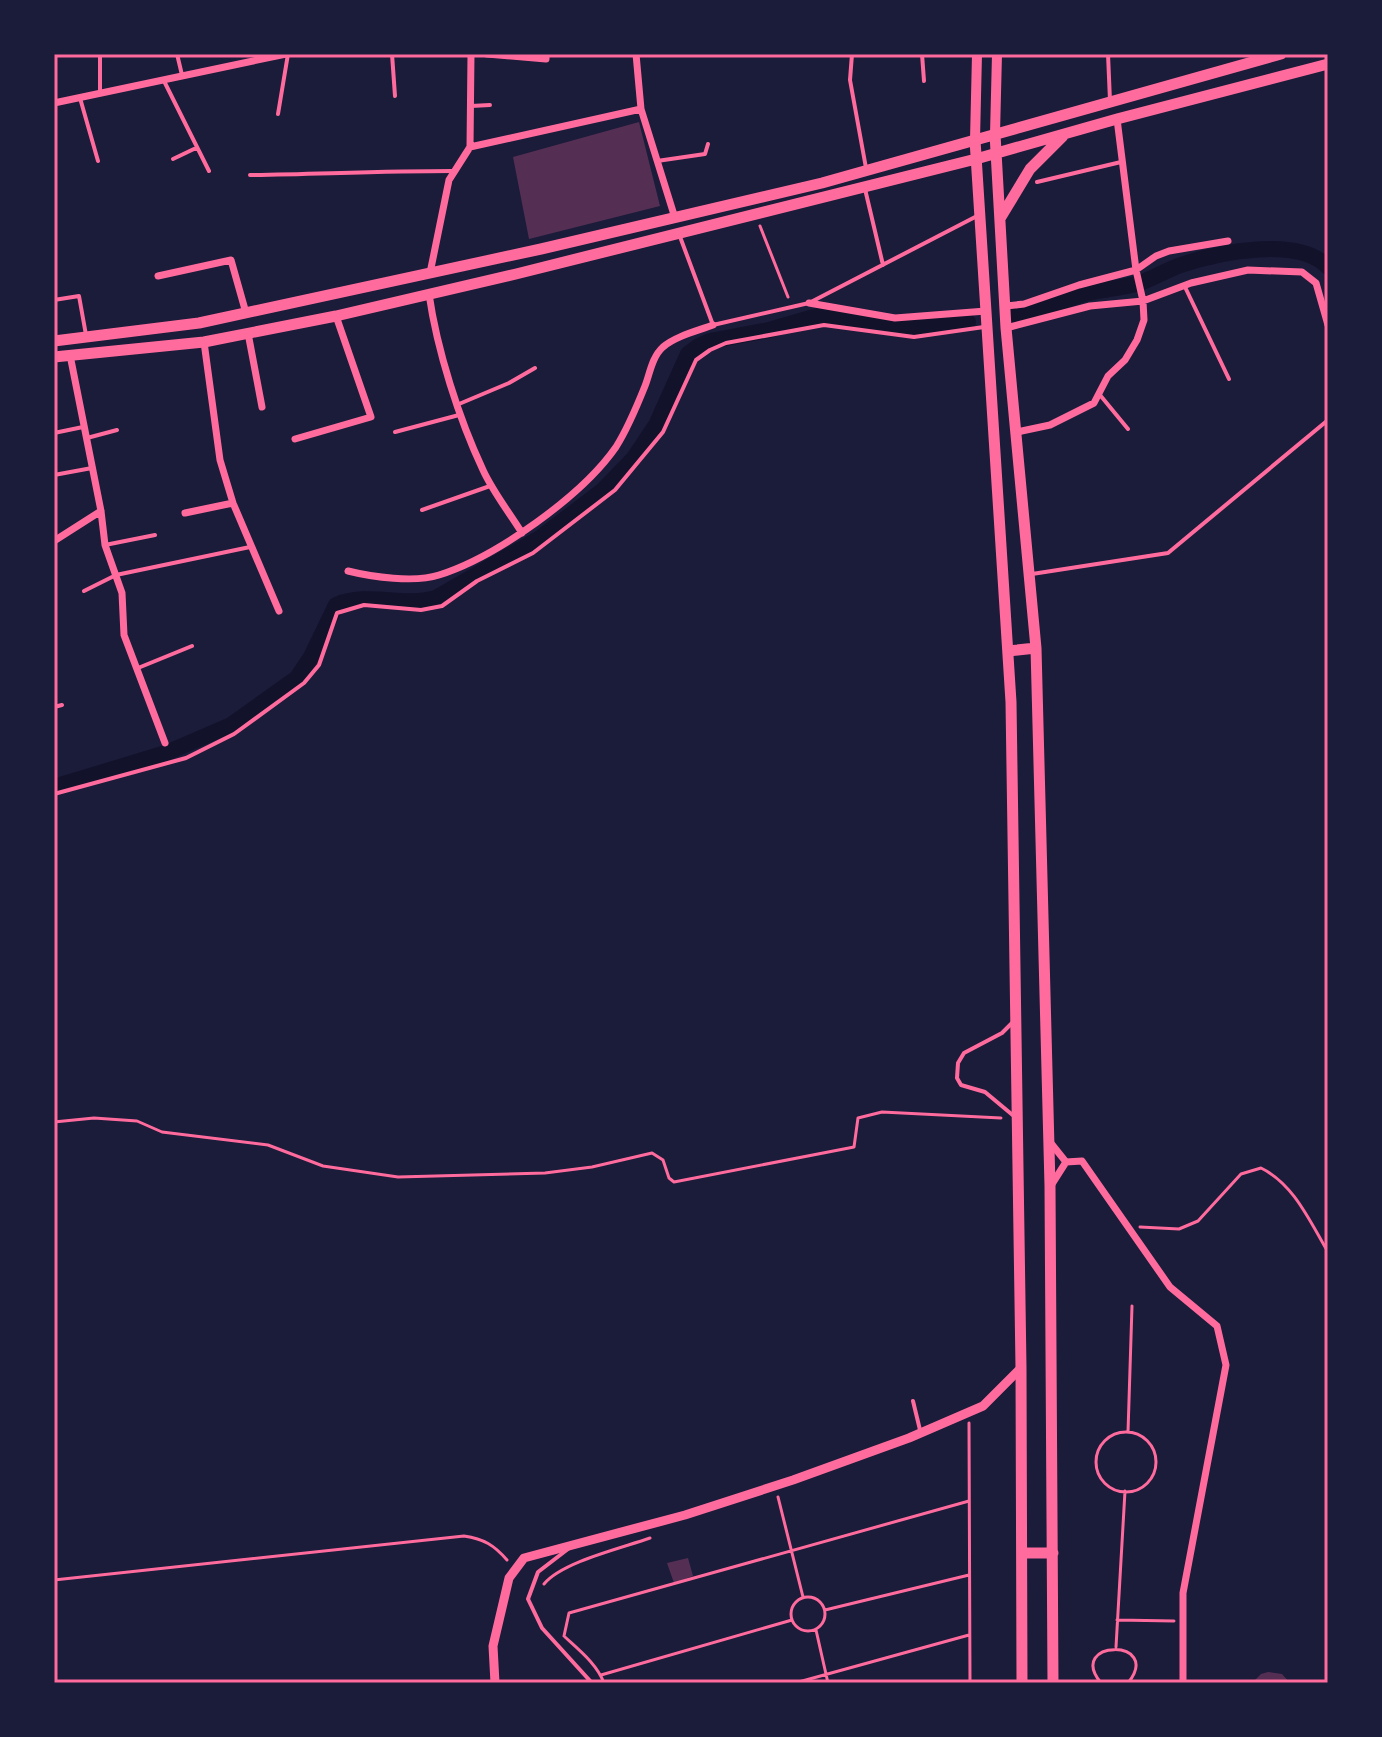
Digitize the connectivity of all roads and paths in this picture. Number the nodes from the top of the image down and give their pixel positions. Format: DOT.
graph roads {
  1 [pos="100,54"];
  2 [pos="177,54"];
  3 [pos="287,54"];
  4 [pos="392,54"];
  5 [pos="471,54"];
  6 [pos="487,54"];
  7 [pos="636,54"];
  8 [pos="852,54"];
  9 [pos="922,54"];
  10 [pos="977,54"];
  11 [pos="997,54"];
  12 [pos="1108,54"];
  13 [pos="1277,55"];
  14 [pos="265,56"];
  15 [pos="546,56"];
  16 [pos="1328,64"];
  17 [pos="182,75"];
  18 [pos="163,79"];
  19 [pos="924,81"];
  20 [pos="100,93"];
  21 [pos="395,96"];
  22 [pos="80,98"];
  23 [pos="54,103"];
  24 [pos="1110,104"];
  25 [pos="490,105"];
  26 [pos="471,106"];
  27 [pos="641,109"];
  28 [pos="278,114"];
  29 [pos="1117,119"];
  30 [pos="995,134"];
  31 [pos="1066,134"];
  32 [pos="975,140"];
  33 [pos="708,144"];
  34 [pos="197,147"];
  35 [pos="470,147"];
  36 [pos="996,154"];
  37 [pos="173,159"];
  38 [pos="976,159"];
  39 [pos="98,161"];
  40 [pos="657,161"];
  41 [pos="1123,162"];
  42 [pos="209,171"];
  43 [pos="455,171"];
  44 [pos="866,171"];
  45 [pos="250,175"];
  46 [pos="1037,182"];
  47 [pos="865,186"];
  48 [pos="755,214"];
  49 [pos="981,214"];
  50 [pos="1000,217"];
  51 [pos="675,218"];
  52 [pos="679,234"];
  53 [pos="1228,241"];
  54 [pos="883,265"];
  55 [pos="1136,270"];
  56 [pos="430,273"];
  57 [pos="158,276"];
  58 [pos="1184,286"];
  59 [pos="429,294"];
  60 [pos="54,300"];
  61 [pos="1143,301"];
  62 [pos="809,303"];
  63 [pos="1006,306"];
  64 [pos="793,308"];
  65 [pos="986,311"];
  66 [pos="246,313"];
  67 [pos="336,316"];
  68 [pos="713,325"];
  69 [pos="1328,325"];
  70 [pos="987,326"];
  71 [pos="1006,328"];
  72 [pos="248,333"];
  73 [pos="87,337"];
  74 [pos="54,341"];
  75 [pos="204,342"];
  76 [pos="70,355"];
  77 [pos="54,357"];
  78 [pos="535,368"];
  79 [pos="1229,379"];
  80 [pos="1100,395"];
  81 [pos="459,404"];
  82 [pos="262,407"];
  83 [pos="462,414"];
  84 [pos="1328,420"];
  85 [pos="83,427"];
  86 [pos="1128,429"];
  87 [pos="117,430"];
  88 [pos="395,432"];
  89 [pos="1017,432"];
  90 [pos="54,433"];
  91 [pos="85,438"];
  92 [pos="295,439"];
  93 [pos="92,468"];
  94 [pos="54,475"];
  95 [pos="492,485"];
  96 [pos="233,503"];
  97 [pos="422,510"];
  98 [pos="101,511"];
  99 [pos="185,513"];
  100 [pos="522,533"];
  101 [pos="155,535"];
  102 [pos="54,541"];
  103 [pos="105,545"];
  104 [pos="252,547"];
  105 [pos="348,571"];
  106 [pos="116,575"];
  107 [pos="1030,575"];
  108 [pos="84,591"];
  109 [pos="279,611"];
  110 [pos="192,646"];
  111 [pos="1036,648"];
  112 [pos="1008,651"];
  113 [pos="136,669"];
  114 [pos="62,705"];
  115 [pos="54,707"];
  116 [pos="165,743"];
  117 [pos="54,794"];
  118 [pos="1016,1019"];
  119 [pos="1017,1119"];
  120 [pos="54,1122"];
  121 [pos="1049,1140"];
  122 [pos="1066,1162"];
  123 [pos="1050,1186"];
  124 [pos="1128,1226"];
  125 [pos="1328,1252"];
  126 [pos="1132,1306"];
  127 [pos="1021,1368"];
  128 [pos="913,1401"];
  129 [pos="969,1423"];
  130 [pos="920,1432"];
  131 [pos="1128,1432"];
  132 [pos="1125,1491"];
  133 [pos="777,1493"];
  134 [pos="969,1501"];
  135 [pos="657,1536"];
  136 [pos="576,1543"];
  137 [pos="791,1552"];
  138 [pos="1022,1553"];
  139 [pos="1053,1553"];
  140 [pos="515,1570"];
  141 [pos="969,1575"];
  142 [pos="54,1580"];
  143 [pos="539,1591"];
  144 [pos="803,1597"];
  145 [pos="825,1610"];
  146 [pos="792,1620"];
  147 [pos="1117,1620"];
  148 [pos="1182,1622"];
  149 [pos="554,1626"];
  150 [pos="816,1630"];
  151 [pos="969,1635"];
  152 [pos="564,1636"];
  153 [pos="1116,1647"];
  154 [pos="826,1674"];
  155 [pos="601,1675"];
  156 [pos="495,1683"];
  157 [pos="592,1683"];
  158 [pos="604,1683"];
  159 [pos="795,1683"];
  160 [pos="828,1683"];
  161 [pos="970,1683"];
  162 [pos="1022,1683"];
  163 [pos="1053,1683"];
  164 [pos="1101,1683"];
  165 [pos="1128,1683"];
  166 [pos="1183,1683"];
  1 -- 20 [label="lane"];
  2 -- 17 [label="lane"];
  3 -- 14 [label="street"];
  3 -- 28 [label="lane"];
  4 -- 21 [label="lane"];
  5 -- 26 [label="street"];
  6 -- 15 [label="street"];
  7 -- 27 [label="street"];
  8 -- 44 [label="lane"];
  9 -- 19 [label="lane"];
  10 -- 32 [label="main road"];
  11 -- 30 [label="main road"];
  12 -- 24 [label="lane"];
  13 -- 24 [label="main road"];
  14 -- 17 [label="street"];
  16 -- 29 [label="main road"];
  17 -- 18 [label="street"];
  18 -- 20 [label="street"];
  18 -- 34 [label="lane"];
  20 -- 22 [label="street"];
  22 -- 23 [label="street"];
  22 -- 39 [label="lane"];
  24 -- 30 [label="main road"];
  25 -- 26 [label="lane"];
  26 -- 35 [label="street"];
  27 -- 35 [label="street"];
  27 -- 40 [label="street"];
  29 -- 31 [label="main road"];
  29 -- 41 [label="street"];
  30 -- 32 [label="main road"];
  30 -- 36 [label="main road"];
  31 -- 36 [label="main road"];
  31 -- 50 [label="main road"];
  32 -- 38 [label="main road"];
  32 -- 44 [label="main road"];
  33 -- 40 [label="lane"];
  34 -- 37 [label="lane"];
  34 -- 42 [label="lane"];
  35 -- 43 [label="street"];
  36 -- 38 [label="main road"];
  36 -- 50 [label="main road"];
  38 -- 47 [label="main road"];
  38 -- 49 [label="main road"];
  40 -- 51 [label="street"];
  41 -- 46 [label="lane"];
  41 -- 55 [label="street"];
  43 -- 45 [label="lane"];
  43 -- 56 [label="street"];
  44 -- 51 [label="main road"];
  47 -- 48 [label="main road"];
  47 -- 54 [label="lane"];
  48 -- 52 [label="main road"];
  48 -- 64 [label="path"];
  49 -- 54 [label="lane"];
  49 -- 65 [label="main road"];
  50 -- 63 [label="main road"];
  51 -- 52 [label="main road"];
  51 -- 56 [label="main road"];
  52 -- 59 [label="main road"];
  52 -- 68 [label="lane"];
  53 -- 55 [label="street"];
  54 -- 62 [label="lane"];
  55 -- 61 [label="street"];
  55 -- 63 [label="street"];
  56 -- 59 [label="main road"];
  56 -- 66 [label="main road"];
  57 -- 66 [label="street"];
  58 -- 61 [label="street"];
  58 -- 69 [label="street"];
  58 -- 79 [label="lane"];
  59 -- 67 [label="main road"];
  59 -- 81 [label="street"];
  60 -- 73 [label="lane"];
  61 -- 71 [label="street"];
  61 -- 80 [label="street"];
  62 -- 64 [label="lane"];
  62 -- 65 [label="street"];
  63 -- 71 [label="main road"];
  64 -- 68 [label="lane"];
  65 -- 70 [label="main road"];
  66 -- 73 [label="main road"];
  67 -- 72 [label="main road"];
  67 -- 92 [label="street"];
  68 -- 100 [label="street"];
  70 -- 112 [label="main road"];
  70 -- 117 [label="lane"];
  71 -- 89 [label="main road"];
  72 -- 75 [label="main road"];
  72 -- 82 [label="street"];
  73 -- 74 [label="main road"];
  75 -- 76 [label="main road"];
  75 -- 96 [label="street"];
  76 -- 77 [label="main road"];
  76 -- 85 [label="street"];
  78 -- 81 [label="lane"];
  80 -- 86 [label="lane"];
  80 -- 89 [label="street"];
  81 -- 83 [label="street"];
  83 -- 88 [label="lane"];
  83 -- 95 [label="street"];
  84 -- 107 [label="lane"];
  85 -- 90 [label="lane"];
  85 -- 91 [label="street"];
  87 -- 91 [label="lane"];
  89 -- 107 [label="main road"];
  91 -- 93 [label="street"];
  93 -- 94 [label="lane"];
  93 -- 98 [label="street"];
  95 -- 97 [label="lane"];
  95 -- 100 [label="street"];
  96 -- 99 [label="street"];
  96 -- 104 [label="street"];
  98 -- 102 [label="street"];
  98 -- 103 [label="street"];
  100 -- 105 [label="street"];
  101 -- 103 [label="lane"];
  103 -- 106 [label="street"];
  104 -- 106 [label="lane"];
  104 -- 109 [label="street"];
  106 -- 108 [label="lane"];
  106 -- 113 [label="street"];
  107 -- 111 [label="main road"];
  110 -- 113 [label="lane"];
  111 -- 112 [label="main road"];
  111 -- 121 [label="main road"];
  112 -- 118 [label="main road"];
  113 -- 116 [label="street"];
  114 -- 115 [label="lane"];
  118 -- 119 [label="main road"];
  118 -- 119 [label="lane"];
  119 -- 120 [label="path"];
  119 -- 127 [label="main road"];
  121 -- 122 [label="street"];
  121 -- 123 [label="main road"];
  122 -- 123 [label="street"];
  122 -- 124 [label="street"];
  123 -- 139 [label="main road"];
  124 -- 125 [label="path"];
  124 -- 148 [label="street"];
  126 -- 131 [label="path"];
  127 -- 130 [label="street"];
  127 -- 138 [label="main road"];
  128 -- 130 [label="lane"];
  129 -- 134 [label="path"];
  130 -- 136 [label="street"];
  131 -- 132 [label="path"];
  131 -- 132 [label="path"];
  132 -- 147 [label="path"];
  133 -- 137 [label="path"];
  134 -- 137 [label="path"];
  134 -- 141 [label="path"];
  135 -- 143 [label="path"];
  136 -- 140 [label="street"];
  136 -- 157 [label="lane"];
  137 -- 144 [label="path"];
  137 -- 152 [label="path"];
  138 -- 139 [label="main road"];
  138 -- 162 [label="main road"];
  139 -- 163 [label="main road"];
  140 -- 142 [label="path"];
  140 -- 156 [label="street"];
  141 -- 145 [label="path"];
  141 -- 151 [label="path"];
  144 -- 145 [label="path"];
  144 -- 146 [label="path"];
  145 -- 150 [label="path"];
  146 -- 150 [label="path"];
  146 -- 155 [label="path"];
  147 -- 148 [label="path"];
  147 -- 153 [label="path"];
  148 -- 166 [label="street"];
  149 -- 152 [label="path"];
  150 -- 154 [label="path"];
  151 -- 154 [label="path"];
  151 -- 161 [label="path"];
  152 -- 155 [label="path"];
  153 -- 164 [label="path"];
  153 -- 165 [label="path"];
  154 -- 159 [label="path"];
  154 -- 160 [label="path"];
  155 -- 158 [label="path"];
}
